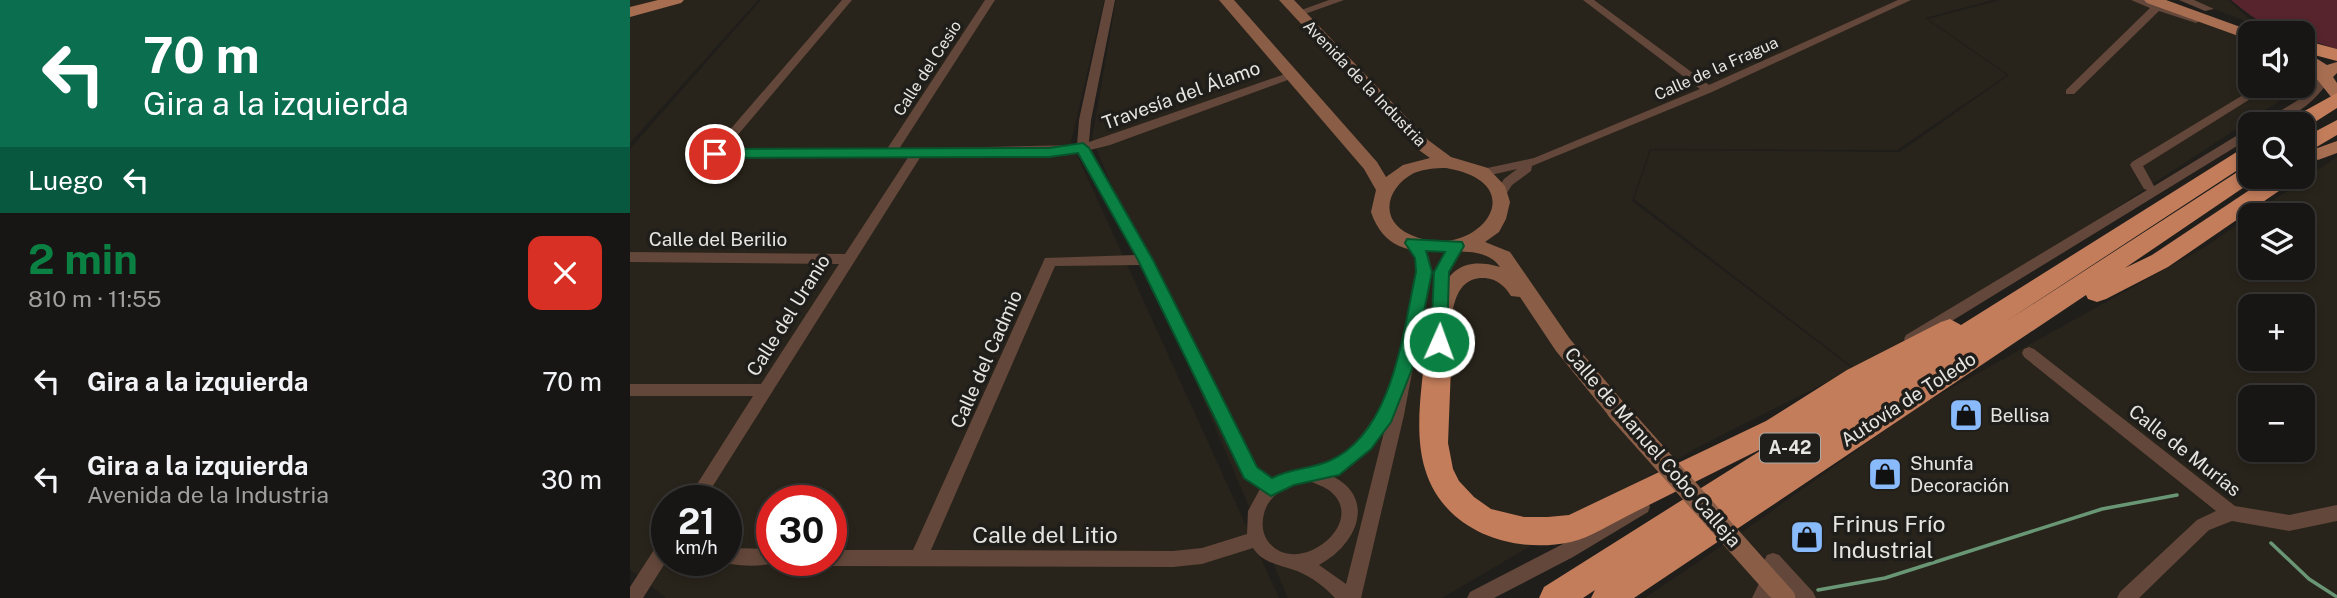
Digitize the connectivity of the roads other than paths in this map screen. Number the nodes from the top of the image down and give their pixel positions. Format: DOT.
graph roads {
  1 [pos="676,0"];
  2 [pos="847,0"];
  3 [pos="990,0"];
  4 [pos="1110,0"];
  5 [pos="1226,0"];
  6 [pos="1286,0"];
  7 [pos="1339,0"];
  8 [pos="1588,0"];
  9 [pos="1906,0"];
  10 [pos="2136,0"];
  11 [pos="2184,0"];
  12 [pos="2160,2"];
  13 [pos="2209,9"];
  14 [pos="630,12"];
  15 [pos="1298,13"];
  16 [pos="2238,25"];
  17 [pos="2238,32"];
  18 [pos="2315,52"];
  19 [pos="2337,55"];
  20 [pos="2315,58"];
  21 [pos="2331,69"];
  22 [pos="1292,75"];
  23 [pos="1708,90"];
  24 [pos="2070,92"];
  25 [pos="2337,93"];
  26 [pos="2245,98"];
  27 [pos="2285,112"];
  28 [pos="2332,115"];
  29 [pos="2315,119"];
  30 [pos="2238,140"];
  31 [pos="2337,142"];
  32 [pos="2315,146"];
  33 [pos="1083,148"];
  34 [pos="2315,149"];
  35 [pos="890,153"];
  36 [pos="917,153"];
  37 [pos="1537,161"];
  38 [pos="2238,161"];
  39 [pos="1446,162"];
  40 [pos="1482,173"];
  41 [pos="2238,183"];
  42 [pos="2148,186"];
  43 [pos="1384,188"];
  44 [pos="2266,189"];
  45 [pos="1501,193"];
  46 [pos="1500,217"];
  47 [pos="1412,243"];
  48 [pos="1462,244"];
  49 [pos="1503,257"];
  50 [pos="631,258"];
  51 [pos="848,259"];
  52 [pos="1145,260"];
  53 [pos="2030,308"];
  54 [pos="1439,342"];
  55 [pos="1563,345"];
  56 [pos="2029,353"];
  57 [pos="1403,369"];
  58 [pos="1856,378"];
  59 [pos="630,390"];
  60 [pos="766,390"];
  61 [pos="1776,429"];
  62 [pos="1311,474"];
  63 [pos="705,485"];
  64 [pos="1271,488"];
  65 [pos="2231,513"];
  66 [pos="2337,513"];
  67 [pos="1256,539"];
  68 [pos="847,558"];
  69 [pos="918,559"];
  70 [pos="1297,562"];
  71 [pos="651,572"];
  72 [pos="633,598"];
  73 [pos="1346,598"];
  74 [pos="1352,598"];
  75 [pos="1476,598"];
  76 [pos="1555,598"];
  77 [pos="1607,598"];
  78 [pos="1761,598"];
  79 [pos="1785,598"];
  80 [pos="1807,598"];
  81 [pos="2126,598"];
  1 -- 14 [label="main road"];
  2 -- 35 [label="street, Travesía del Álamo"];
  3 -- 35 [label="street, Calle del Cesio"];
  4 -- 33 [label="street"];
  5 -- 22 [label="street"];
  6 -- 15 [label="street, Avenida de la Industria"];
  7 -- 15 [label="street"];
  8 -- 23 [label="street"];
  9 -- 23 [label="street, Calle de la Fragua"];
  10 -- 12 [label="street"];
  11 -- 13 [label="street"];
  12 -- 16 [label="main road"];
  12 -- 17 [label="main road"];
  12 -- 24 [label="street"];
  15 -- 39 [label="street, Avenida de la Industria"];
  18 -- 19 [label="highway"];
  20 -- 21 [label="main road"];
  21 -- 25 [label="main road"];
  21 -- 27 [label="street"];
  22 -- 33 [label="street, Travesía del Álamo"];
  22 -- 43 [label="street"];
  23 -- 37 [label="street, Calle de la Fragua"];
  26 -- 42 [label="street"];
  28 -- 29 [label="highway"];
  28 -- 32 [label="highway"];
  30 -- 58 [label="street"];
  31 -- 34 [label="highway"];
  33 -- 36 [label="street, Travesía del Álamo"];
  33 -- 52 [label="street"];
  35 -- 36 [label="street, Travesía del Álamo"];
  36 -- 51 [label="street, Calle del Uranio"];
  37 -- 40 [label="street, Calle de la Fragua"];
  37 -- 45 [label="street, Calle de la Fragua"];
  38 -- 53 [label="highway, A-42"];
  39 -- 40 [label="street"];
  39 -- 43 [label="street"];
  40 -- 45 [label="street"];
  41 -- 53 [label="highway, A-42"];
  43 -- 47 [label="street"];
  44 -- 53 [label="highway"];
  45 -- 46 [label="street"];
  46 -- 48 [label="street"];
  46 -- 49 [label="street, Calle de Manuel Cobo Calleja"];
  47 -- 48 [label="street"];
  47 -- 57 [label="street"];
  48 -- 49 [label="street"];
  48 -- 54 [label="street"];
  49 -- 55 [label="street, Calle de Manuel Cobo Calleja"];
  50 -- 51 [label="street, Calle del Berilio"];
  51 -- 60 [label="street, Calle del Uranio"];
  52 -- 64 [label="street"];
  52 -- 69 [label="street, Calle del Cadmio"];
  53 -- 58 [label="highway"];
  53 -- 76 [label="highway, A-42"];
  53 -- 77 [label="highway, Autovía de Toledo / A-42"];
  54 -- 55 [label="street"];
  54 -- 61 [label="highway"];
  55 -- 79 [label="street, Calle de Manuel Cobo Calleja, bridge"];
  56 -- 65 [label="street, Calle de Murías"];
  57 -- 62 [label="street"];
  57 -- 74 [label="street"];
  58 -- 61 [label="highway"];
  59 -- 60 [label="street"];
  60 -- 63 [label="street, Calle del Uranio"];
  61 -- 75 [label="street"];
  62 -- 64 [label="street"];
  62 -- 70 [label="street"];
  64 -- 67 [label="street"];
  65 -- 66 [label="street, Calle de Murías"];
  65 -- 81 [label="street"];
  67 -- 69 [label="street, Calle del Litio"];
  67 -- 70 [label="street"];
  68 -- 69 [label="street, Calle del Litio"];
  70 -- 73 [label="street"];
  71 -- 72 [label="street"];
  78 -- 80 [label="street"];
}
